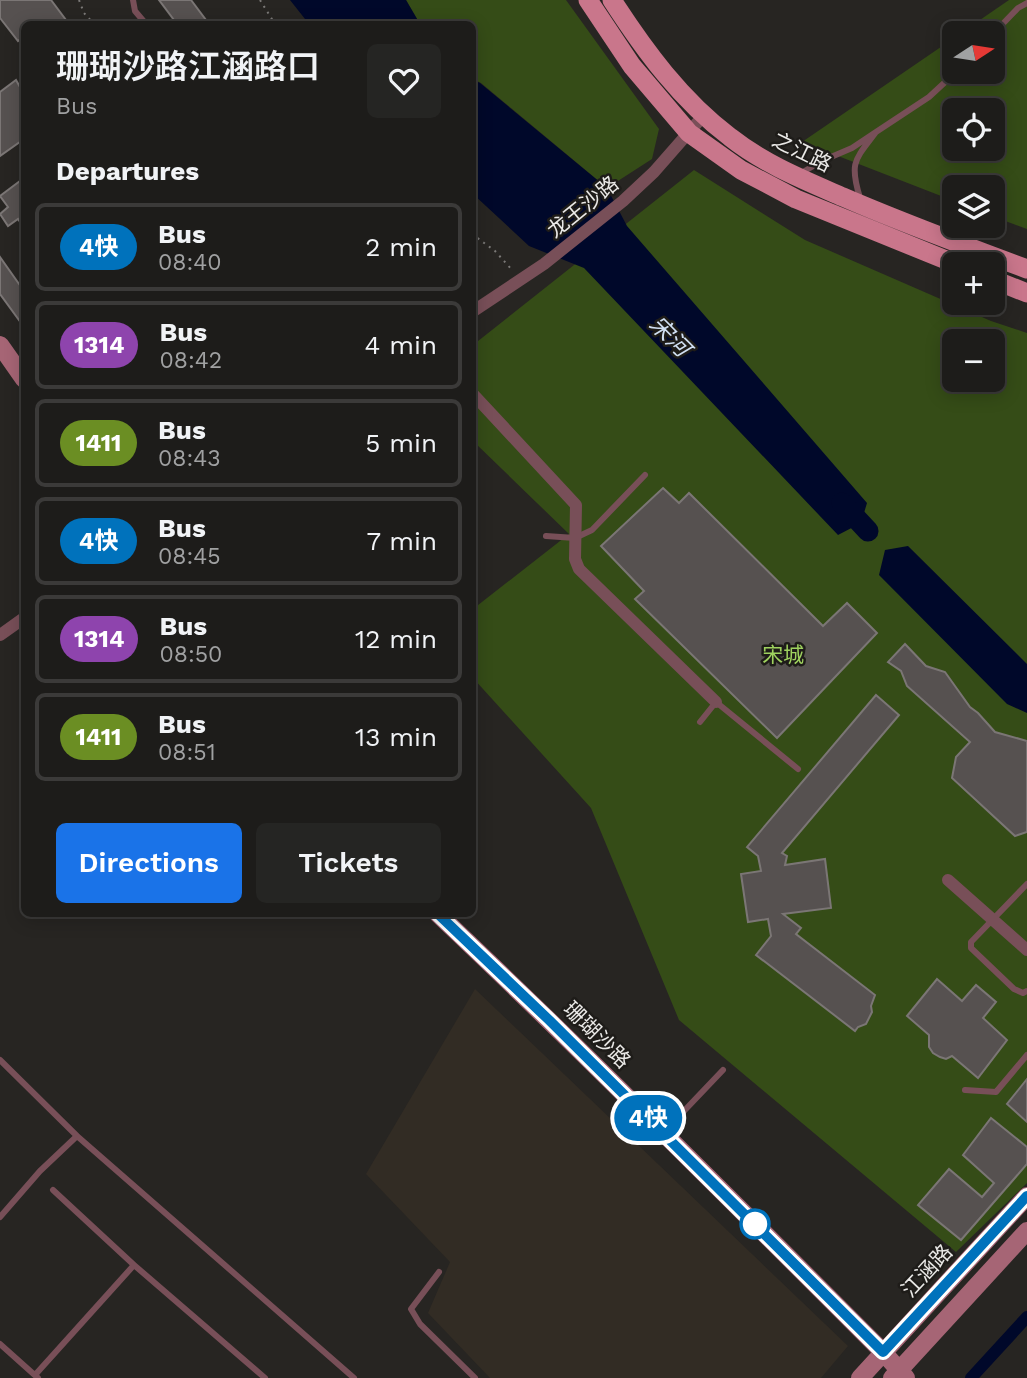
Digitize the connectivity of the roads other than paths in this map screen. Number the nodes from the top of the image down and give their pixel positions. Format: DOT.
graph roads {
  1 [pos="133,0"];
  2 [pos="587,0"];
  3 [pos="612,0"];
  4 [pos="1027,3"];
  5 [pos="143,21"];
  6 [pos="1005,22"];
  7 [pos="943,84"];
  8 [pos="704,115"];
  9 [pos="876,132"];
  10 [pos="689,133"];
  11 [pos="795,176"];
  12 [pos="864,206"];
  13 [pos="942,258"];
  14 [pos="1027,270"];
  15 [pos="1005,284"];
  16 [pos="1027,293"];
  17 [pos="476,309"];
  18 [pos="0,345"];
  19 [pos="21,376"];
  20 [pos="476,397"];
  21 [pos="645,475"];
  22 [pos="546,536"];
  23 [pos="575,538"];
  24 [pos="21,620"];
  25 [pos="0,635"];
  26 [pos="716,702"];
  27 [pos="700,722"];
  28 [pos="799,769"];
  29 [pos="948,880"];
  30 [pos="1027,884"];
  31 [pos="441,917"];
  32 [pos="993,920"];
  33 [pos="1027,950"];
  34 [pos="1027,991"];
  35 [pos="1027,1055"];
  36 [pos="0,1060"];
  37 [pos="723,1070"];
  38 [pos="965,1090"];
  39 [pos="664,1133"];
  40 [pos="77,1136"];
  41 [pos="53,1191"];
  42 [pos="1027,1196"];
  43 [pos="0,1217"];
  44 [pos="1027,1231"];
  45 [pos="134,1265"];
  46 [pos="439,1272"];
  47 [pos="0,1344"];
  48 [pos="883,1352"];
  49 [pos="899,1375"];
  50 [pos="37,1377"];
  51 [pos="265,1378"];
  52 [pos="354,1378"];
  53 [pos="475,1378"];
  54 [pos="860,1378"];
  1 -- 5 [label="lane"];
  2 -- 10 [label="main road, 之江路"];
  3 -- 8 [label="main road, 之江路"];
  4 -- 6 [label="lane"];
  7 -- 9 [label="lane"];
  8 -- 10 [label="street, 龙王沙路"];
  8 -- 11 [label="main road, 之江路"];
  9 -- 11 [label="lane"];
  9 -- 12 [label="lane"];
  10 -- 13 [label="main road, 之江路"];
  10 -- 17 [label="street, 龙王沙路"];
  11 -- 12 [label="main road, 之江路"];
  12 -- 14 [label="main road, 之江路"];
  15 -- 16 [label="main road"];
  18 -- 19 [label="street"];
  20 -- 23 [label="street"];
  21 -- 23 [label="lane"];
  22 -- 23 [label="lane"];
  23 -- 26 [label="street"];
  24 -- 25 [label="street"];
  26 -- 27 [label="lane"];
  26 -- 28 [label="lane"];
  29 -- 32 [label="street"];
  30 -- 32 [label="lane"];
  31 -- 39 [label="street, 珊瑚沙路"];
  32 -- 33 [label="street"];
  32 -- 34 [label="lane"];
  35 -- 38 [label="lane"];
  36 -- 40 [label="lane"];
  37 -- 39 [label="lane"];
  39 -- 48 [label="street, 珊瑚沙路"];
  40 -- 43 [label="lane"];
  40 -- 52 [label="lane"];
  41 -- 45 [label="lane"];
  42 -- 48 [label="street, 江涵路"];
  44 -- 49 [label="street"];
  45 -- 50 [label="lane"];
  45 -- 51 [label="lane"];
  46 -- 53 [label="lane"];
  47 -- 50 [label="lane"];
  48 -- 49 [label="street, 珊瑚沙路"];
  48 -- 54 [label="street, 江涵路"];
}
